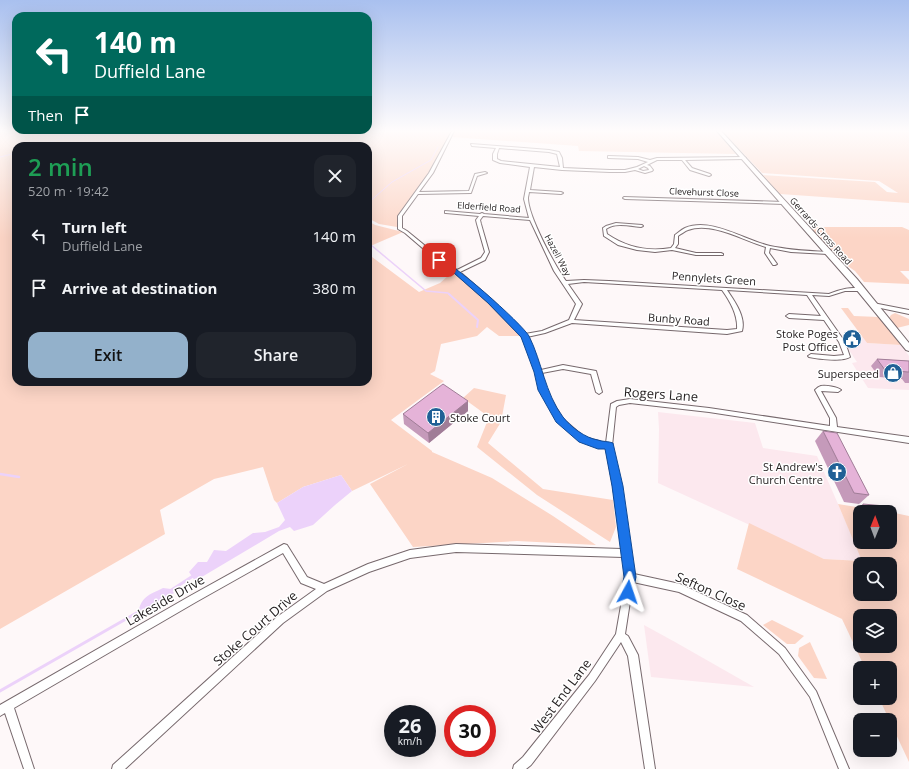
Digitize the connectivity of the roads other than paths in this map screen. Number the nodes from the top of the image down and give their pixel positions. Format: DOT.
graph roads {
  1 [pos="434,167"];
  2 [pos="532,167"];
  3 [pos="639,167"];
  4 [pos="649,167"];
  5 [pos="689,167"];
  6 [pos="752,167"];
  7 [pos="562,169"];
  8 [pos="635,169"];
  9 [pos="485,173"];
  10 [pos="709,175"];
  11 [pos="527,191"];
  12 [pos="417,193"];
  13 [pos="561,193"];
  14 [pos="625,198"];
  15 [pos="784,202"];
  16 [pos="446,212"];
  17 [pos="482,214"];
  18 [pos="531,219"];
  19 [pos="641,226"];
  20 [pos="768,246"];
  21 [pos="672,249"];
  22 [pos="828,253"];
  23 [pos="721,254"];
  24 [pos="775,264"];
  25 [pos="457,272"];
  26 [pos="564,283"];
  27 [pos="724,289"];
  28 [pos="861,290"];
  29 [pos="809,295"];
  30 [pos="873,305"];
  31 [pos="909,312"];
  32 [pos="789,316"];
  33 [pos="825,318"];
  34 [pos="571,321"];
  35 [pos="524,336"];
  36 [pos="909,348"];
  37 [pos="811,356"];
  38 [pos="593,365"];
  39 [pos="539,372"];
  40 [pos="594,372"];
  41 [pos="838,390"];
  42 [pos="599,392"];
  43 [pos="834,429"];
  44 [pos="909,440"];
  45 [pos="609,446"];
  46 [pos="626,553"];
  47 [pos="630,577"];
  48 [pos="324,588"];
  49 [pos="620,636"];
  50 [pos="4,709"];
  51 [pos="29,769"];
  52 [pos="117,769"];
  53 [pos="518,769"];
  54 [pos="650,769"];
  55 [pos="844,769"];
  1 -- 12 [label="street"];
  2 -- 7 [label="street"];
  2 -- 11 [label="street, Hazell Way"];
  3 -- 8 [label="street"];
  4 -- 8 [label="street"];
  5 -- 10 [label="street"];
  6 -- 15 [label="main road, Gerrards Cross Road"];
  7 -- 8 [label="street"];
  9 -- 12 [label="street"];
  11 -- 13 [label="street"];
  11 -- 18 [label="street, Hazell Way"];
  12 -- 25 [label="street"];
  14 -- 15 [label="street, Clevehurst Close"];
  15 -- 22 [label="main road, Gerrards Cross Road"];
  16 -- 17 [label="street, Elderfield Road"];
  17 -- 18 [label="street, Elderfield Road"];
  17 -- 25 [label="street"];
  18 -- 26 [label="street, Hazell Way"];
  19 -- 21 [label="street"];
  20 -- 21 [label="street"];
  20 -- 22 [label="street"];
  20 -- 24 [label="street"];
  21 -- 23 [label="street"];
  22 -- 28 [label="main road, Gerrards Cross Road"];
  25 -- 35 [label="street"];
  26 -- 27 [label="street, Pennylets Green"];
  26 -- 34 [label="street, Hazell Way"];
  27 -- 29 [label="street, Pennylets Green"];
  27 -- 34 [label="street, Bunby Road"];
  28 -- 29 [label="street, Pennylets Green"];
  28 -- 30 [label="main road, Gerrards Cross Road"];
  29 -- 33 [label="street"];
  30 -- 31 [label="street"];
  30 -- 36 [label="main road, Gerrards Cross Road"];
  32 -- 33 [label="street"];
  33 -- 37 [label="street"];
  34 -- 35 [label="street"];
  35 -- 39 [label="street"];
  38 -- 40 [label="street"];
  39 -- 40 [label="street"];
  39 -- 45 [label="street"];
  40 -- 42 [label="street"];
  41 -- 43 [label="street"];
  43 -- 44 [label="street, Rogers Lane"];
  43 -- 45 [label="street, Rogers Lane"];
  45 -- 46 [label="street, Rogers Lane"];
  46 -- 47 [label="street, Rogers Lane"];
  46 -- 48 [label="street, Stoke Court Drive"];
  47 -- 49 [label="street, Rogers Lane"];
  47 -- 55 [label="street, Sefton Close"];
  48 -- 50 [label="street, Lakeside Drive"];
  48 -- 52 [label="street, Stoke Court Drive"];
  49 -- 53 [label="street, West End Lane"];
  49 -- 54 [label="street"];
  50 -- 51 [label="street, Lakeside Drive"];
}
